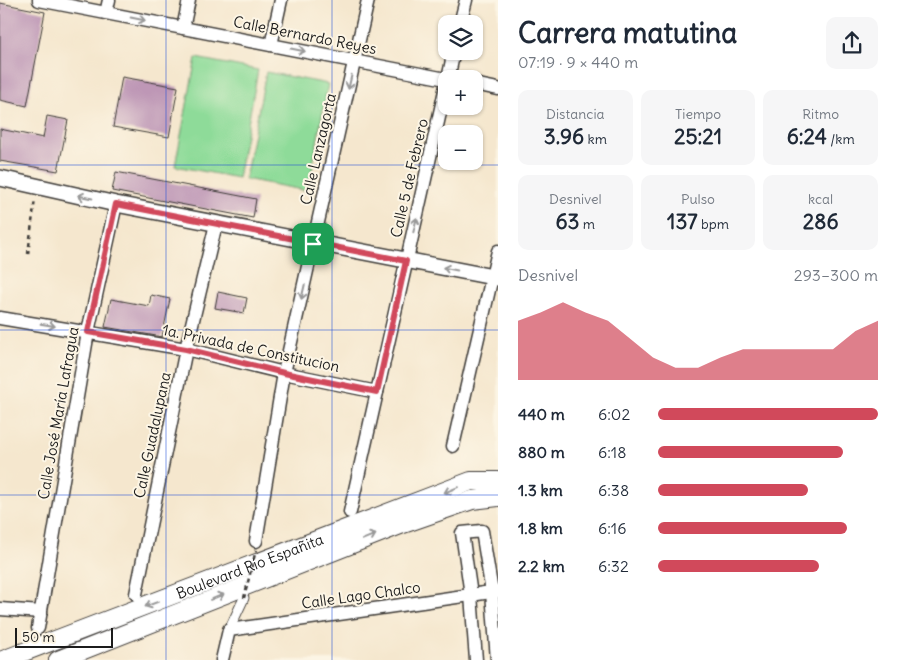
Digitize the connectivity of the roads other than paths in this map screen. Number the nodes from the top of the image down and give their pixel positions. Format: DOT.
graph roads {
  1 [pos="39,0"];
  2 [pos="108,0"];
  3 [pos="189,0"];
  4 [pos="281,0"];
  5 [pos="368,0"];
  6 [pos="466,0"];
  7 [pos="106,13"];
  8 [pos="462,15"];
  9 [pos="183,28"];
  10 [pos="271,45"];
  11 [pos="354,61"];
  12 [pos="438,77"];
  13 [pos="483,86"];
  14 [pos="498,89"];
  15 [pos="439,115"];
  16 [pos="0,178"];
  17 [pos="116,204"];
  18 [pos="216,224"];
  19 [pos="313,244"];
  20 [pos="498,252"];
  21 [pos="406,261"];
  22 [pos="495,278"];
  23 [pos="0,318"];
  24 [pos="88,332"];
  25 [pos="186,349"];
  26 [pos="284,373"];
  27 [pos="377,392"];
  28 [pos="453,446"];
  29 [pos="498,481"];
  30 [pos="498,497"];
  31 [pos="350,512"];
  32 [pos="256,545"];
  33 [pos="495,592"];
  34 [pos="136,594"];
  35 [pos="472,595"];
  36 [pos="244,598"];
  37 [pos="0,609"];
  38 [pos="41,612"];
  39 [pos="38,628"];
  40 [pos="229,630"];
  41 [pos="3,660"];
  42 [pos="58,660"];
  43 [pos="222,660"];
  44 [pos="476,660"];
  45 [pos="497,660"];
  1 -- 7 [label="street, Calle Bernardo Reyes"];
  2 -- 7 [label="street"];
  3 -- 9 [label="street"];
  4 -- 10 [label="street"];
  5 -- 11 [label="street, Calle Lanzagorta"];
  6 -- 8 [label="street"];
  7 -- 9 [label="street, Calle Bernardo Reyes, one-way"];
  9 -- 10 [label="street, Calle Bernardo Reyes"];
  10 -- 11 [label="street, Calle Bernardo Reyes, one-way"];
  11 -- 12 [label="street, Calle Bernardo Reyes"];
  11 -- 19 [label="street, Calle Lanzagorta, one-way"];
  13 -- 14 [label="street"];
  21 -- 15 [label="street, Calle 5 de Febrero, one-way"];
  17 -- 16 [label="street, one-way"];
  17 -- 18 [label="street"];
  17 -- 24 [label="street, Calle José María Lafragua"];
  18 -- 19 [label="street"];
  18 -- 25 [label="street, Calle Guadalupana"];
  19 -- 21 [label="street"];
  19 -- 26 [label="street, Calle Lanzagorta, one-way"];
  20 -- 22 [label="street"];
  22 -- 21 [label="street, one-way"];
  21 -- 27 [label="street, Calle 5 de Febrero"];
  22 -- 28 [label="street"];
  23 -- 24 [label="street, 1a. Privada de Constitucion, one-way"];
  24 -- 25 [label="street, 1a. Privada de Constitucion"];
  24 -- 38 [label="street, Calle José María Lafragua"];
  25 -- 26 [label="street, 1a. Privada de Constitucion"];
  25 -- 34 [label="street, Calle Guadalupana"];
  26 -- 27 [label="street, 1a. Privada de Constitucion"];
  26 -- 32 [label="street, Calle Lanzagorta"];
  27 -- 31 [label="street, Calle 5 de Febrero"];
  29 -- 41 [label="main road, Boulevard Río Españita, one-way"];
  42 -- 30 [label="main road, Boulevard Río Españita, one-way"];
  33 -- 35 [label="street, Calle Lago Chalco"];
  33 -- 35 [label="street"];
  33 -- 45 [label="street"];
  35 -- 40 [label="street, Calle Lago Chalco"];
  35 -- 44 [label="street"];
  36 -- 40 [label="street"];
  37 -- 38 [label="street"];
  38 -- 39 [label="street, Calle José María Lafragua"];
  40 -- 43 [label="street"];
}
